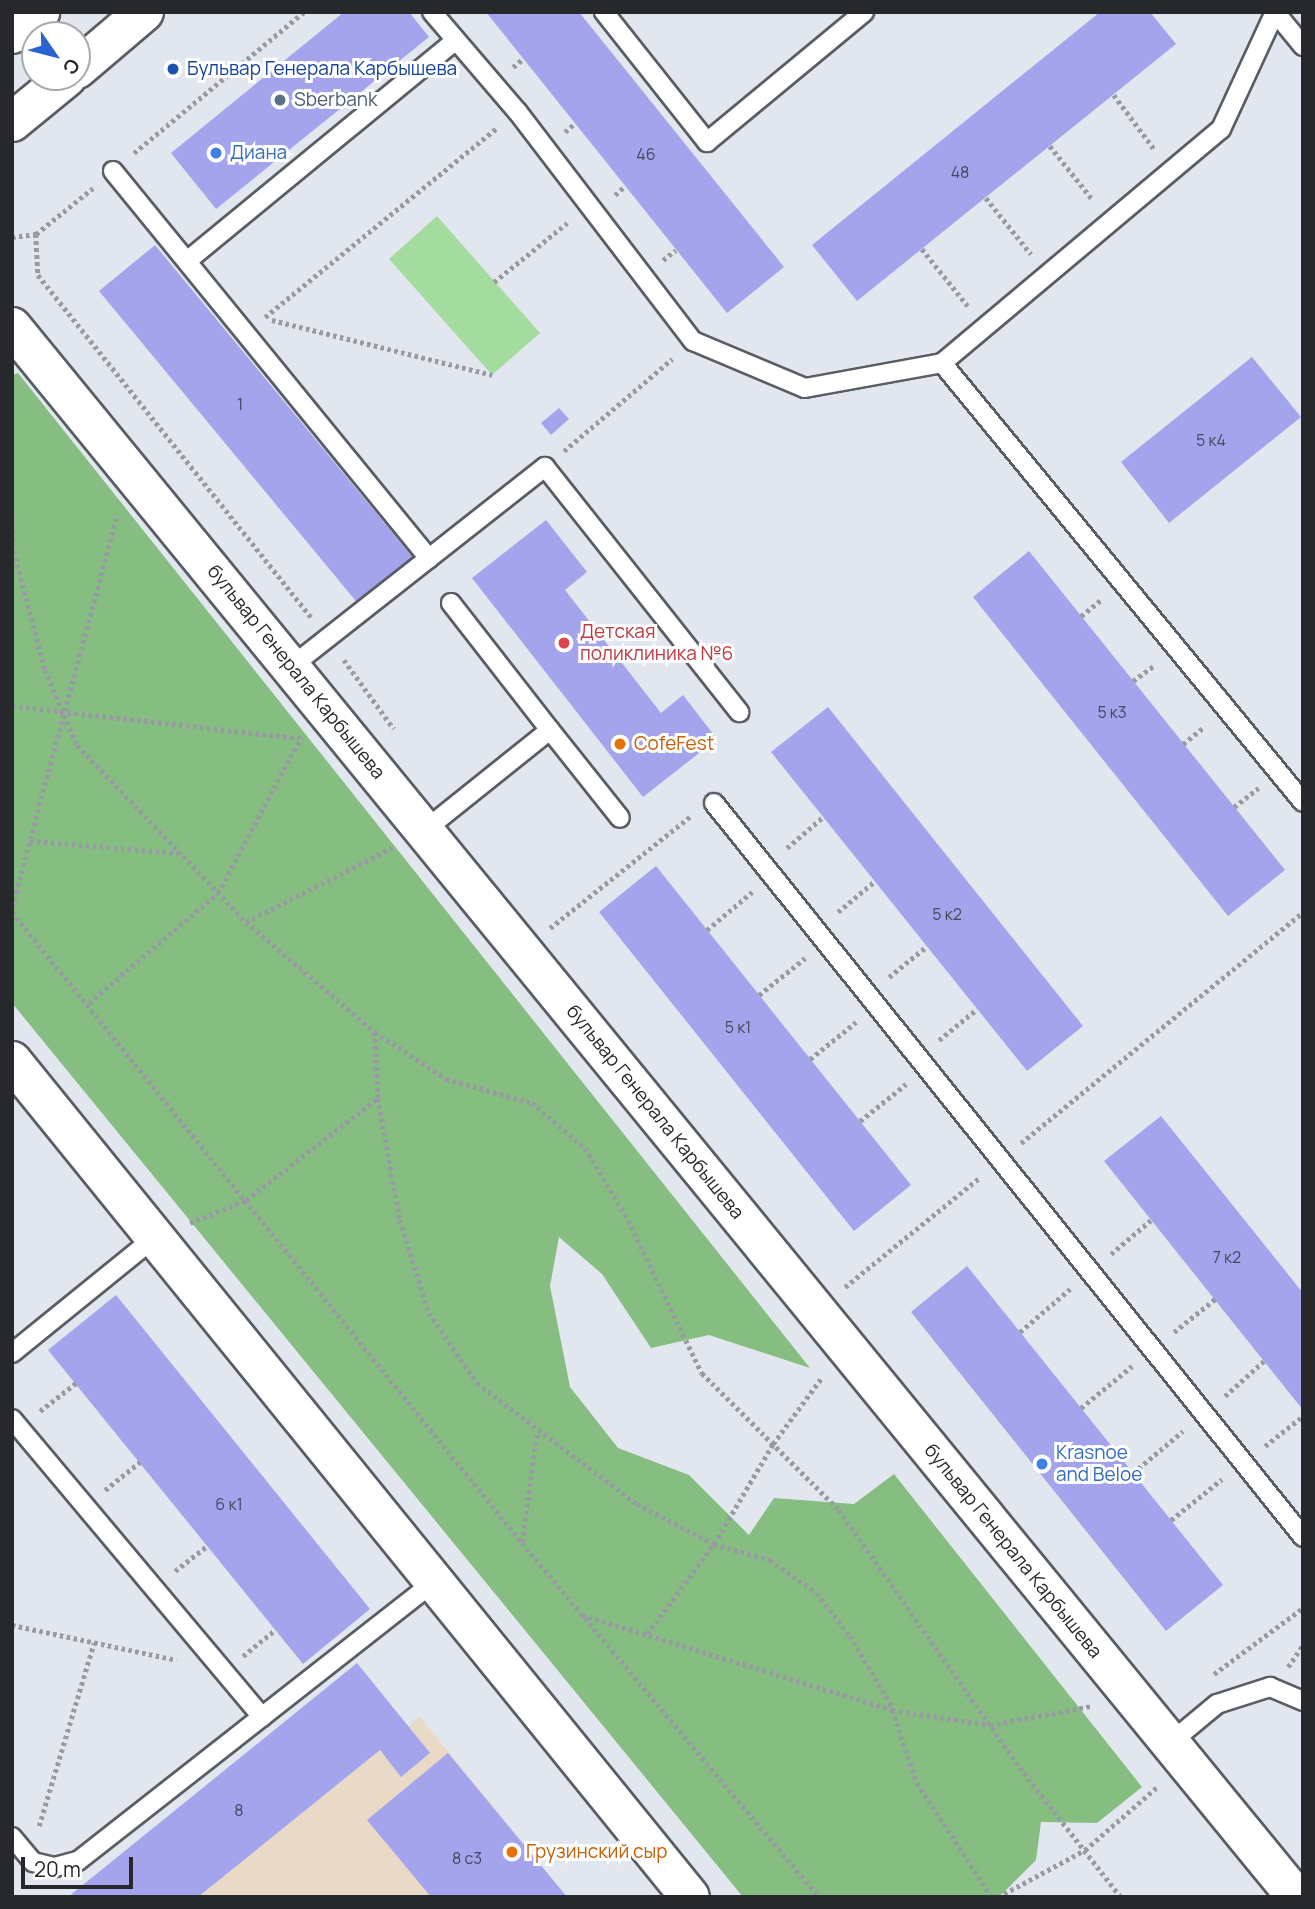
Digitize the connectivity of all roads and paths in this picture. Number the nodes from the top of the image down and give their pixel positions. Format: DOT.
graph roads {
  1 [pos="40,12"];
  2 [pos="144,12"];
  3 [pos="304,12"];
  4 [pos="432,12"];
  5 [pos="604,12"];
  6 [pos="864,12"];
  7 [pos="12,34"];
  8 [pos="456,40"];
  9 [pos="1303,46"];
  10 [pos="91,57"];
  11 [pos="50,91"];
  12 [pos="1114,95"];
  13 [pos="517,111"];
  14 [pos="12,122"];
  15 [pos="1050,146"];
  16 [pos="113,171"];
  17 [pos="1171,172"];
  18 [pos="986,198"];
  19 [pos="589,205"];
  20 [pos="1110,222"];
  21 [pos="12,237"];
  22 [pos="922,250"];
  23 [pos="187,261"];
  24 [pos="1048,274"];
  25 [pos="494,282"];
  26 [pos="264,318"];
  27 [pos="12,327"];
  28 [pos="985,327"];
  29 [pos="246,334"];
  30 [pos="693,341"];
  31 [pos="942,363"];
  32 [pos="492,375"];
  33 [pos="545,467"];
  34 [pos="130,470"];
  35 [pos="12,509"];
  36 [pos="13,544"];
  37 [pos="429,558"];
  38 [pos="450,603"];
  39 [pos="292,666"];
  40 [pos="12,706"];
  41 [pos="739,712"];
  42 [pos="330,713"];
  43 [pos="64,715"];
  44 [pos="550,730"];
  45 [pos="300,738"];
  46 [pos="1303,802"];
  47 [pos="714,803"];
  48 [pos="823,817"];
  49 [pos="620,818"];
  50 [pos="425,830"];
  51 [pos="30,841"];
  52 [pos="180,853"];
  53 [pos="768,871"];
  54 [pos="875,881"];
  55 [pos="218,893"];
  56 [pos="12,909"];
  57 [pos="1303,912"];
  58 [pos="246,922"];
  59 [pos="550,929"];
  60 [pos="707,930"];
  61 [pos="820,936"];
  62 [pos="927,946"];
  63 [pos="759,995"];
  64 [pos="872,1000"];
  65 [pos="89,1003"];
  66 [pos="976,1009"];
  67 [pos="375,1031"];
  68 [pos="810,1059"];
  69 [pos="12,1061"];
  70 [pos="922,1063"];
  71 [pos="378,1098"];
  72 [pos="860,1121"];
  73 [pos="1000,1161"];
  74 [pos="246,1200"];
  75 [pos="155,1237"];
  76 [pos="842,1290"];
  77 [pos="845,1345"];
  78 [pos="12,1353"];
  79 [pos="76,1383"];
  80 [pos="15,1424"];
  81 [pos="537,1432"];
  82 [pos="773,1444"];
  83 [pos="140,1462"];
  84 [pos="85,1506"];
  85 [pos="1303,1537"];
  86 [pos="522,1543"];
  87 [pos="714,1544"];
  88 [pos="207,1546"];
  89 [pos="436,1580"];
  90 [pos="154,1588"];
  91 [pos="1303,1608"];
  92 [pos="581,1614"];
  93 [pos="12,1626"];
  94 [pos="275,1630"];
  95 [pos="647,1634"];
  96 [pos="94,1643"];
  97 [pos="223,1670"];
  98 [pos="1210,1677"];
  99 [pos="1303,1701"];
  100 [pos="1139,1705"];
  101 [pos="892,1710"];
  102 [pos="262,1717"];
  103 [pos="990,1725"];
  104 [pos="1178,1752"];
  105 [pos="12,1837"];
  106 [pos="1084,1850"];
  107 [pos="30,1857"];
  108 [pos="690,1897"];
  109 [pos="819,1897"];
  110 [pos="992,1897"];
  111 [pos="998,1897"];
  112 [pos="1121,1897"];
  113 [pos="1296,1897"];
  1 -- 7 [label="street"];
  2 -- 10 [label="street"];
  3 -- 16 [label="path"];
  4 -- 8 [label="lane"];
  5 -- 6 [label="lane"];
  8 -- 13 [label="lane"];
  8 -- 23 [label="lane"];
  9 -- 17 [label="lane"];
  11 -- 14 [label="street"];
  12 -- 17 [label="path"];
  13 -- 19 [label="lane"];
  13 -- 26 [label="path"];
  15 -- 20 [label="path"];
  16 -- 21 [label="path"];
  16 -- 23 [label="lane"];
  17 -- 20 [label="lane"];
  18 -- 24 [label="path"];
  19 -- 25 [label="path"];
  19 -- 30 [label="lane"];
  20 -- 24 [label="lane"];
  22 -- 28 [label="path"];
  23 -- 29 [label="lane"];
  24 -- 28 [label="lane"];
  26 -- 29 [label="path"];
  26 -- 32 [label="path"];
  27 -- 34 [label="street, бульвар Генерала Карбышева"];
  28 -- 31 [label="lane"];
  29 -- 37 [label="lane"];
  30 -- 31 [label="lane"];
  30 -- 33 [label="path"];
  31 -- 46 [label="lane"];
  33 -- 37 [label="lane"];
  33 -- 41 [label="lane"];
  34 -- 39 [label="street, бульвар Генерала Карбышева"];
  34 -- 43 [label="path"];
  35 -- 36 [label="path"];
  36 -- 43 [label="path"];
  37 -- 39 [label="lane"];
  38 -- 44 [label="lane"];
  39 -- 42 [label="street, бульвар Генерала Карбышева"];
  40 -- 43 [label="path"];
  42 -- 45 [label="path"];
  42 -- 50 [label="street, бульвар Генерала Карбышева"];
  43 -- 45 [label="path"];
  43 -- 51 [label="path"];
  43 -- 52 [label="path"];
  44 -- 49 [label="lane"];
  44 -- 50 [label="lane"];
  45 -- 55 [label="path"];
  47 -- 53 [label="lane"];
  47 -- 59 [label="path"];
  48 -- 53 [label="path"];
  50 -- 58 [label="path"];
  50 -- 77 [label="street, бульвар Генерала Карбышева"];
  51 -- 52 [label="path"];
  51 -- 56 [label="path"];
  52 -- 55 [label="path"];
  53 -- 60 [label="path"];
  53 -- 61 [label="lane"];
  54 -- 61 [label="path"];
  55 -- 58 [label="path"];
  55 -- 65 [label="path"];
  56 -- 65 [label="path"];
  57 -- 73 [label="path"];
  58 -- 67 [label="path"];
  61 -- 63 [label="path"];
  61 -- 64 [label="lane"];
  62 -- 64 [label="path"];
  64 -- 68 [label="path"];
  64 -- 70 [label="lane"];
  65 -- 74 [label="path"];
  66 -- 70 [label="path"];
  67 -- 71 [label="path"];
  67 -- 82 [label="path"];
  69 -- 75 [label="street"];
  70 -- 72 [label="path"];
  70 -- 73 [label="lane"];
  71 -- 74 [label="path"];
  71 -- 81 [label="path"];
  73 -- 76 [label="path"];
  73 -- 85 [label="lane"];
  74 -- 75 [label="path"];
  74 -- 86 [label="path"];
  75 -- 78 [label="lane"];
  75 -- 89 [label="street"];
  77 -- 82 [label="path"];
  77 -- 100 [label="street, бульвар Генерала Карбышева"];
  79 -- 80 [label="path"];
  80 -- 84 [label="lane"];
  81 -- 86 [label="path"];
  81 -- 87 [label="path"];
  82 -- 87 [label="path"];
  82 -- 103 [label="path"];
  83 -- 84 [label="path"];
  84 -- 90 [label="lane"];
  86 -- 92 [label="path"];
  87 -- 95 [label="path"];
  87 -- 101 [label="path"];
  88 -- 90 [label="path"];
  89 -- 102 [label="lane"];
  89 -- 108 [label="street"];
  90 -- 97 [label="lane"];
  91 -- 98 [label="path"];
  92 -- 95 [label="path"];
  92 -- 109 [label="path"];
  93 -- 96 [label="path"];
  94 -- 97 [label="path"];
  95 -- 101 [label="path"];
  96 -- 97 [label="path"];
  96 -- 107 [label="path"];
  97 -- 102 [label="lane"];
  99 -- 104 [label="lane"];
  100 -- 103 [label="path"];
  100 -- 104 [label="street, бульвар Генерала Карбышева"];
  101 -- 103 [label="path"];
  101 -- 110 [label="path"];
  102 -- 107 [label="lane"];
  103 -- 106 [label="path"];
  104 -- 106 [label="path"];
  104 -- 113 [label="street, бульвар Генерала Карбышева"];
  105 -- 107 [label="lane"];
  106 -- 111 [label="path"];
  106 -- 112 [label="path"];
}
